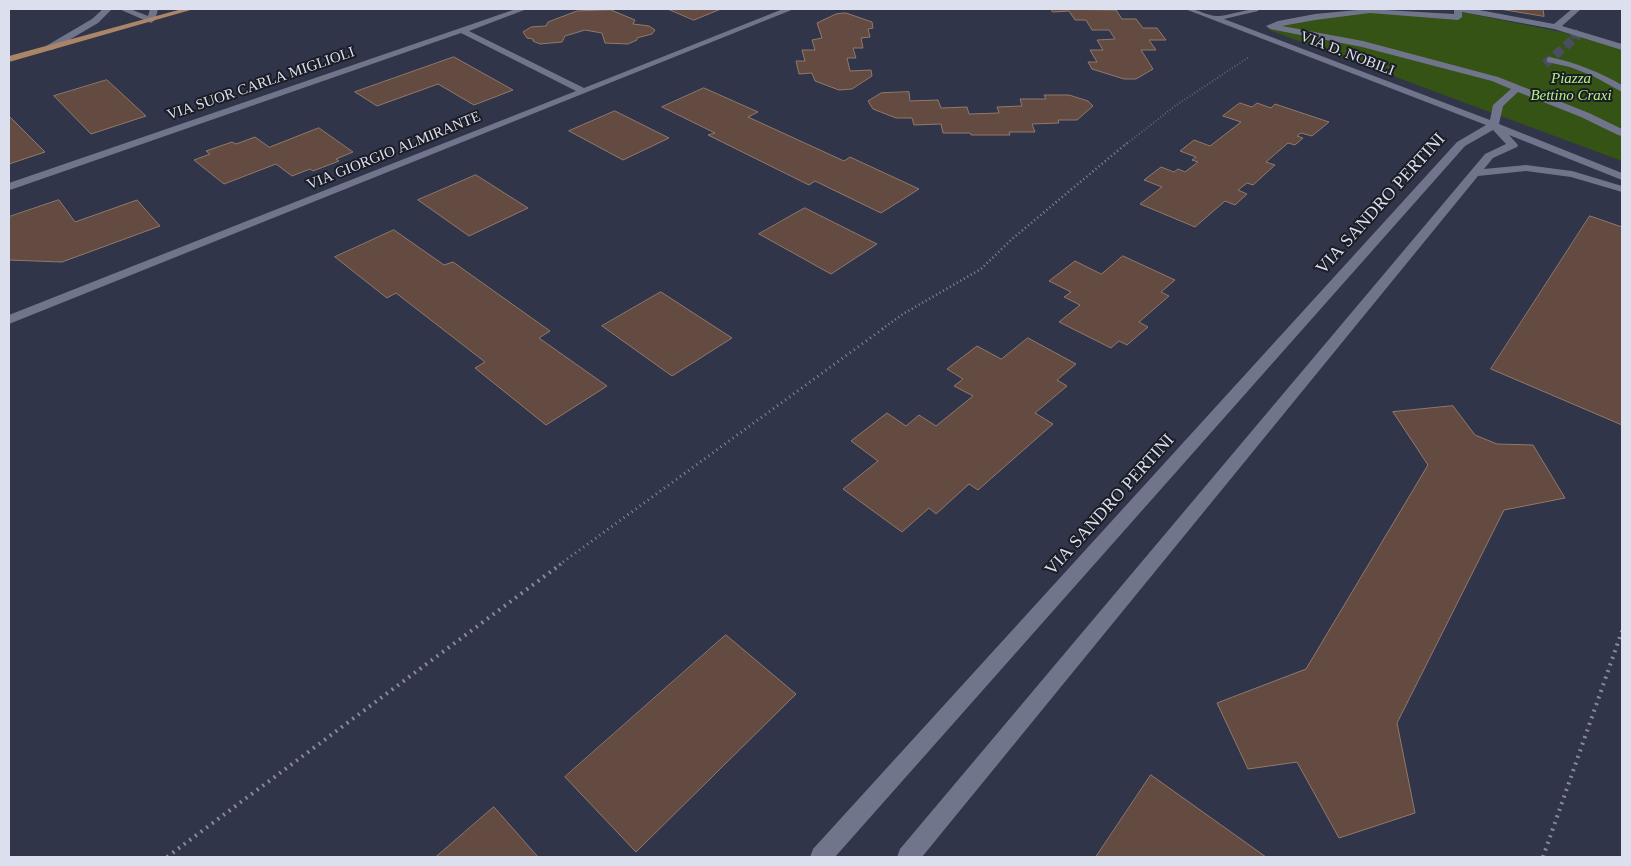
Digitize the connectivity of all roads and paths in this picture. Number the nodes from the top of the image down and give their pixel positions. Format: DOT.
graph roads {
  1 [pos="108,9"];
  2 [pos="123,9"];
  3 [pos="154,9"];
  4 [pos="190,9"];
  5 [pos="523,9"];
  6 [pos="790,9"];
  7 [pos="1189,9"];
  8 [pos="1256,9"];
  9 [pos="1458,9"];
  10 [pos="1462,9"];
  11 [pos="1577,9"];
  12 [pos="1216,19"];
  13 [pos="151,20"];
  14 [pos="1270,26"];
  15 [pos="1556,27"];
  16 [pos="461,30"];
  17 [pos="1247,31"];
  18 [pos="1285,45"];
  19 [pos="1622,47"];
  20 [pos="49,48"];
  21 [pos="9,59"];
  22 [pos="1550,60"];
  23 [pos="1518,88"];
  24 [pos="1622,89"];
  25 [pos="583,91"];
  26 [pos="1494,125"];
  27 [pos="1622,133"];
  28 [pos="1622,166"];
  29 [pos="1475,173"];
  30 [pos="1622,177"];
  31 [pos="9,187"];
  32 [pos="1622,189"];
  33 [pos="9,320"];
  34 [pos="1622,632"];
  35 [pos="167,857"];
  36 [pos="821,857"];
  37 [pos="908,857"];
  38 [pos="1543,857"];
  1 -- 20 [label="street"];
  2 -- 13 [label="street"];
  3 -- 13 [label="street"];
  4 -- 13 [label="main road"];
  5 -- 16 [label="street, VIA SUOR CARLA MIGLIOLI"];
  6 -- 25 [label="street, VIA GIORGIO ALMIRANTE"];
  7 -- 12 [label="street, VIA D. NOBILI"];
  8 -- 12 [label="street"];
  9 -- 14 [label="street"];
  10 -- 15 [label="street"];
  11 -- 15 [label="street"];
  12 -- 17 [label="street, VIA D. NOBILI"];
  13 -- 20 [label="main road"];
  14 -- 17 [label="street"];
  14 -- 23 [label="street"];
  15 -- 19 [label="street"];
  16 -- 25 [label="street"];
  16 -- 31 [label="street, VIA SUOR CARLA MIGLIOLI"];
  17 -- 18 [label="street, VIA D. NOBILI"];
  18 -- 26 [label="street, VIA D. NOBILI"];
  18 -- 35 [label="path"];
  20 -- 21 [label="main road"];
  22 -- 24 [label="street"];
  23 -- 26 [label="street"];
  23 -- 27 [label="street"];
  25 -- 33 [label="street, VIA GIORGIO ALMIRANTE"];
  26 -- 28 [label="street"];
  26 -- 29 [label="street"];
  26 -- 30 [label="street"];
  26 -- 36 [label="street, VIA SANDRO PERTINI"];
  29 -- 32 [label="street"];
  29 -- 37 [label="street"];
  34 -- 38 [label="path"];
}
